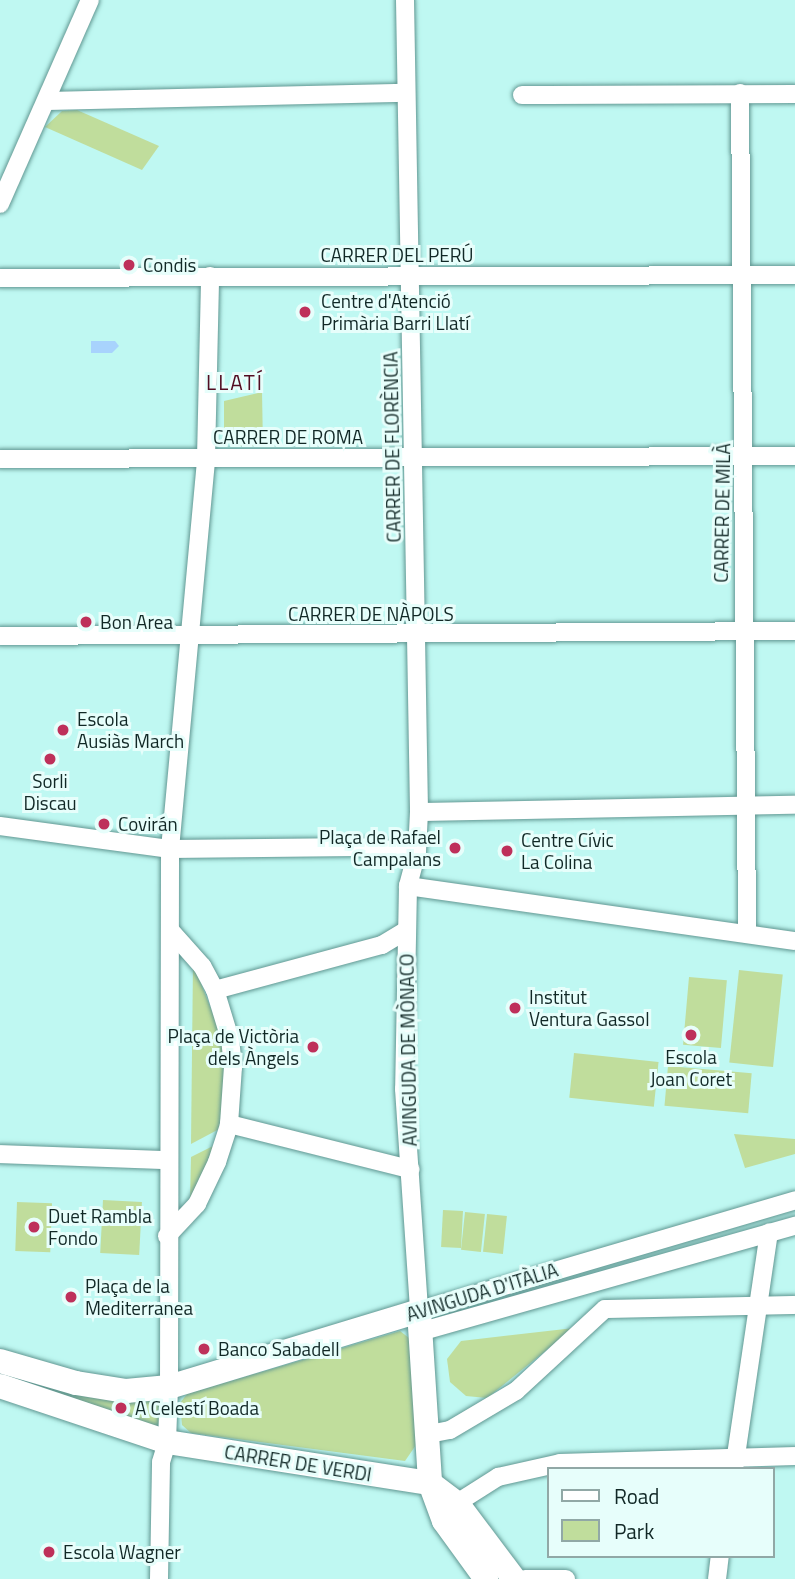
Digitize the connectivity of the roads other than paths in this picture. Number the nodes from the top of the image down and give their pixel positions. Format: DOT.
graph roads {
  1 [pos="90,0"];
  2 [pos="405,0"];
  3 [pos="406,93"];
  4 [pos="740,93"];
  5 [pos="795,94"];
  6 [pos="522,95"];
  7 [pos="47,100"];
  8 [pos="2,192"];
  9 [pos="743,275"];
  10 [pos="795,275"];
  11 [pos="210,276"];
  12 [pos="411,276"];
  13 [pos="0,278"];
  14 [pos="795,456"];
  15 [pos="744,457"];
  16 [pos="205,458"];
  17 [pos="414,458"];
  18 [pos="0,459"];
  19 [pos="795,631"];
  20 [pos="742,632"];
  21 [pos="416,634"];
  22 [pos="0,636"];
  23 [pos="192,636"];
  24 [pos="795,805"];
  25 [pos="746,806"];
  26 [pos="419,812"];
  27 [pos="0,826"];
  28 [pos="170,849"];
  29 [pos="417,852"];
  30 [pos="408,886"];
  31 [pos="170,930"];
  32 [pos="407,930"];
  33 [pos="747,933"];
  34 [pos="795,941"];
  35 [pos="215,990"];
  36 [pos="229,1124"];
  37 [pos="0,1154"];
  38 [pos="167,1160"];
  39 [pos="410,1169"];
  40 [pos="795,1200"];
  41 [pos="795,1226"];
  42 [pos="769,1233"];
  43 [pos="167,1236"];
  44 [pos="795,1305"];
  45 [pos="757,1307"];
  46 [pos="421,1321"];
  47 [pos="0,1360"];
  48 [pos="0,1385"];
  49 [pos="169,1387"];
  50 [pos="429,1434"];
  51 [pos="167,1442"];
  52 [pos="795,1456"];
  53 [pos="735,1463"];
  54 [pos="430,1483"];
  55 [pos="457,1503"];
  56 [pos="464,1547"];
  57 [pos="720,1558"];
  58 [pos="159,1579"];
  59 [pos="486,1579"];
  60 [pos="500,1579"];
  61 [pos="514,1579"];
  62 [pos="525,1579"];
  63 [pos="566,1579"];
  64 [pos="717,1579"];
  1 -- 7 [label="street"];
  2 -- 3 [label="street, CARRER DE FLORÈNCIA"];
  3 -- 7 [label="street"];
  3 -- 12 [label="street, CARRER DE FLORÈNCIA"];
  4 -- 5 [label="street"];
  4 -- 6 [label="street"];
  4 -- 9 [label="street, CARRER DE MILÀ"];
  7 -- 8 [label="street"];
  9 -- 10 [label="street, CARRER DEL PERÚ"];
  9 -- 12 [label="street, CARRER DEL PERÚ"];
  9 -- 15 [label="street, CARRER DE MILÀ"];
  11 -- 12 [label="street, CARRER DEL PERÚ"];
  11 -- 13 [label="street, CARRER DEL PERÚ"];
  11 -- 16 [label="street"];
  12 -- 17 [label="street, CARRER DE FLORÈNCIA"];
  14 -- 15 [label="street, CARRER DE ROMA"];
  15 -- 17 [label="street, CARRER DE ROMA"];
  15 -- 20 [label="street, CARRER DE MILÀ"];
  16 -- 17 [label="street, CARRER DE ROMA"];
  16 -- 18 [label="street, CARRER DE ROMA"];
  16 -- 23 [label="street"];
  17 -- 21 [label="street, CARRER DE FLORÈNCIA"];
  19 -- 20 [label="street, CARRER DE NÀPOLS"];
  20 -- 21 [label="street, CARRER DE NÀPOLS"];
  20 -- 25 [label="street, CARRER DE MILÀ"];
  21 -- 23 [label="street, CARRER DE NÀPOLS"];
  21 -- 26 [label="street, CARRER DE FLORÈNCIA"];
  22 -- 23 [label="street, CARRER DE NÀPOLS"];
  23 -- 28 [label="street"];
  24 -- 25 [label="street"];
  25 -- 26 [label="street"];
  25 -- 33 [label="street, CARRER DE MILÀ"];
  26 -- 29 [label="street, CARRER DE FLORÈNCIA"];
  27 -- 28 [label="street"];
  28 -- 29 [label="street"];
  28 -- 31 [label="street"];
  29 -- 30 [label="street, AVINGUDA DE MÒNACO"];
  30 -- 32 [label="street, AVINGUDA DE MÒNACO"];
  30 -- 33 [label="street"];
  31 -- 35 [label="street"];
  31 -- 38 [label="street"];
  32 -- 35 [label="street, AVINGUDA DE MÒNACO"];
  32 -- 39 [label="street, AVINGUDA DE MÒNACO"];
  33 -- 34 [label="street"];
  35 -- 36 [label="street"];
  36 -- 39 [label="street, AVINGUDA DE MÒNACO"];
  36 -- 43 [label="street"];
  37 -- 38 [label="street"];
  38 -- 43 [label="street"];
  39 -- 46 [label="street, AVINGUDA DE MÒNACO"];
  40 -- 46 [label="street, AVINGUDA D'ITÀLIA"];
  41 -- 42 [label="street, AVINGUDA D'ITÀLIA"];
  42 -- 45 [label="street"];
  42 -- 46 [label="street, AVINGUDA D'ITÀLIA"];
  43 -- 49 [label="street"];
  44 -- 45 [label="street"];
  45 -- 50 [label="street"];
  45 -- 53 [label="street"];
  46 -- 49 [label="street, AVINGUDA D'ITÀLIA"];
  46 -- 50 [label="street, AVINGUDA DE MÒNACO"];
  47 -- 49 [label="street, AVINGUDA D'ITÀLIA"];
  48 -- 51 [label="street, CARRER DE VERDI"];
  49 -- 51 [label="street"];
  50 -- 54 [label="street, AVINGUDA DE MÒNACO"];
  51 -- 54 [label="street, CARRER DE VERDI"];
  51 -- 58 [label="street"];
  52 -- 53 [label="street"];
  53 -- 55 [label="street"];
  54 -- 55 [label="street"];
  54 -- 56 [label="street, AVINGUDA DE MÒNACO"];
  55 -- 61 [label="street"];
  56 -- 59 [label="street, AVINGUDA DE MÒNACO"];
  56 -- 60 [label="street, AVINGUDA DE MÒNACO"];
  57 -- 64 [label="street"];
  62 -- 63 [label="street"];
}
